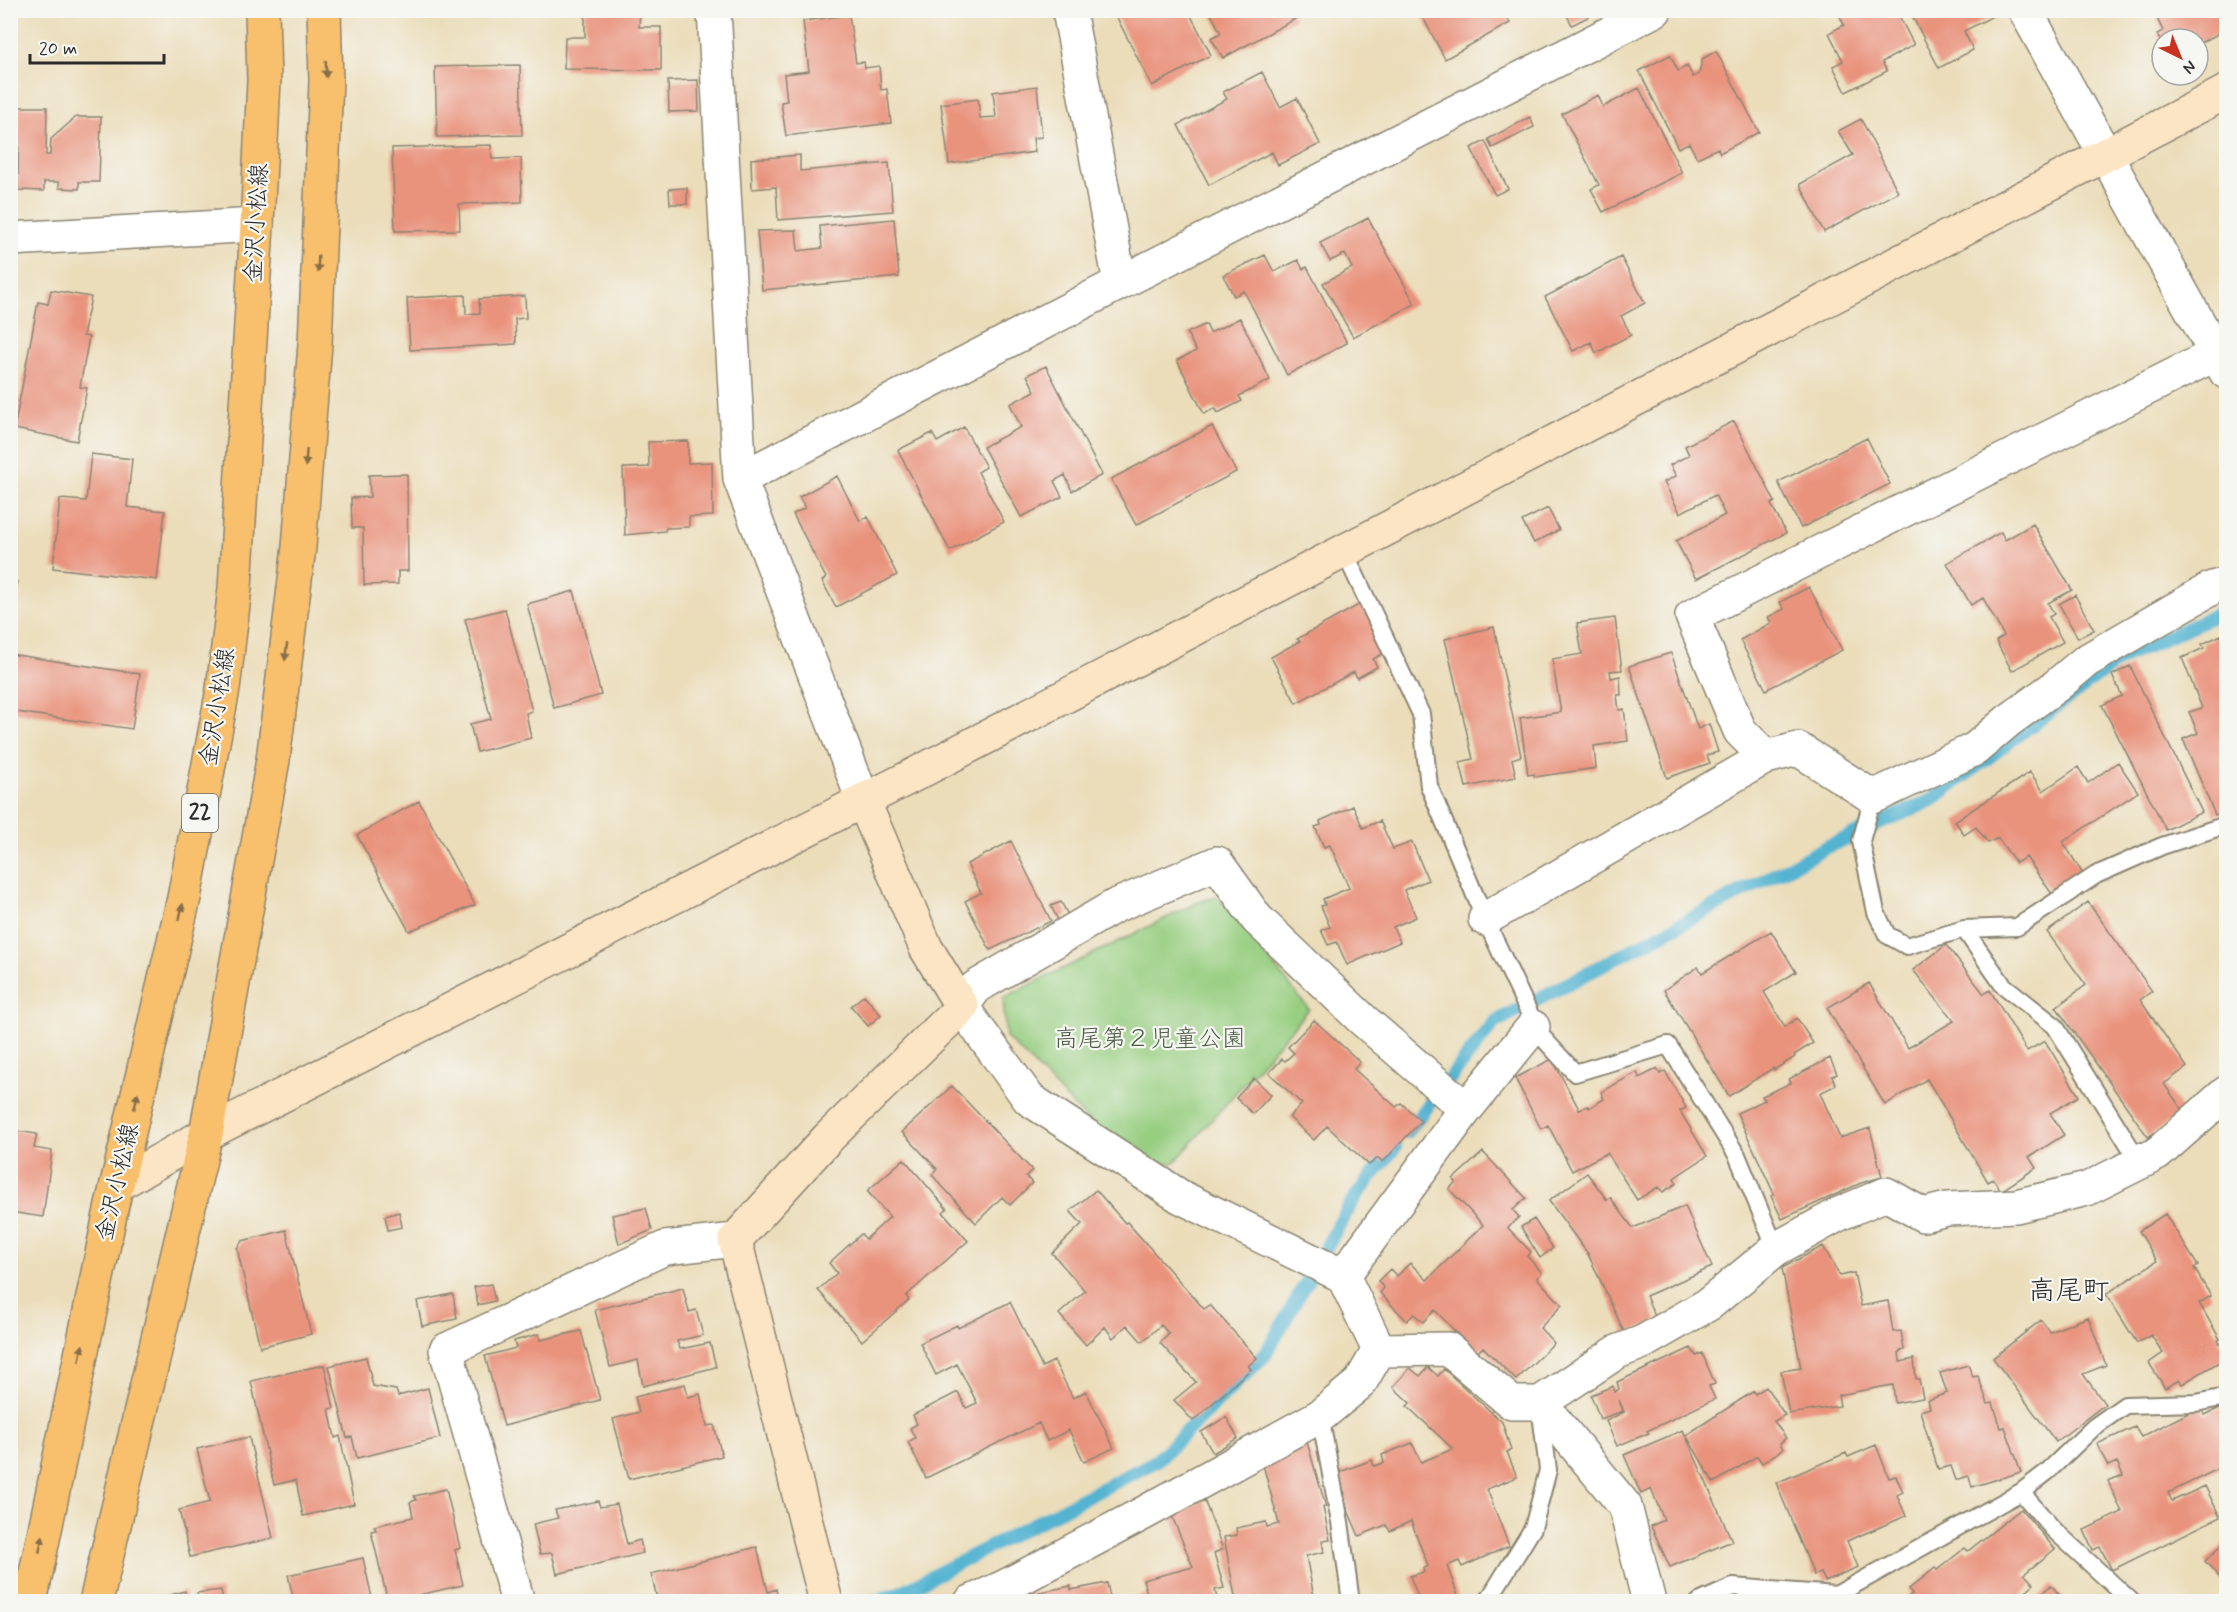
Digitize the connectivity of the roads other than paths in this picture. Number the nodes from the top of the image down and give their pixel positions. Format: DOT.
graph roads {
  1 [pos="262,10"];
  2 [pos="324,10"];
  3 [pos="714,10"];
  4 [pos="1070,10"];
  5 [pos="1655,10"];
  6 [pos="2025,10"];
  7 [pos="2226,92"];
  8 [pos="2105,155"];
  9 [pos="257,225"];
  10 [pos="10,239"];
  11 [pos="1120,282"];
  12 [pos="2221,364"];
  13 [pos="740,479"];
  14 [pos="1344,551"];
  15 [pos="2226,584"];
  16 [pos="1766,757"];
  17 [pos="1874,797"];
  18 [pos="863,800"];
  19 [pos="2226,825"];
  20 [pos="1485,920"];
  21 [pos="1964,928"];
  22 [pos="962,1007"];
  23 [pos="1533,1027"];
  24 [pos="2226,1093"];
  25 [pos="1466,1108"];
  26 [pos="206,1134"];
  27 [pos="2157,1154"];
  28 [pos="117,1185"];
  29 [pos="735,1240"];
  30 [pos="1776,1249"];
  31 [pos="1343,1276"];
  32 [pos="1379,1350"];
  33 [pos="2226,1397"];
  34 [pos="1540,1403"];
  35 [pos="1320,1416"];
  36 [pos="2021,1492"];
  37 [pos="30,1602"];
  38 [pos="96,1602"];
  39 [pos="518,1602"];
  40 [pos="826,1602"];
  41 [pos="971,1602"];
  42 [pos="1351,1602"];
  43 [pos="1487,1602"];
  44 [pos="1649,1602"];
  45 [pos="1699,1602"];
  46 [pos="2132,1602"];
  1 -- 9 [label="main road, 金沢小松線 / 22"];
  2 -- 26 [label="main road, one-way"];
  3 -- 13 [label="street"];
  4 -- 11 [label="street"];
  5 -- 11 [label="street"];
  6 -- 8 [label="street"];
  7 -- 8 [label="street"];
  8 -- 12 [label="street"];
  8 -- 14 [label="street"];
  9 -- 10 [label="street"];
  28 -- 9 [label="main road, 金沢小松線 / 22, one-way"];
  11 -- 13 [label="street"];
  12 -- 16 [label="street"];
  13 -- 18 [label="street"];
  14 -- 18 [label="street"];
  14 -- 20 [label="lane"];
  15 -- 17 [label="street"];
  16 -- 17 [label="street"];
  16 -- 20 [label="street"];
  17 -- 21 [label="lane"];
  18 -- 22 [label="street"];
  18 -- 26 [label="street"];
  19 -- 21 [label="lane"];
  20 -- 23 [label="lane"];
  21 -- 27 [label="lane"];
  22 -- 25 [label="street"];
  22 -- 29 [label="street"];
  22 -- 31 [label="street"];
  23 -- 25 [label="street"];
  23 -- 30 [label="lane"];
  24 -- 27 [label="street"];
  25 -- 31 [label="street"];
  26 -- 28 [label="street"];
  26 -- 38 [label="main road"];
  27 -- 30 [label="street"];
  37 -- 28 [label="main road, 金沢小松線 / 22, one-way"];
  29 -- 39 [label="street"];
  29 -- 40 [label="street"];
  30 -- 34 [label="street"];
  31 -- 32 [label="street"];
  32 -- 34 [label="street"];
  32 -- 35 [label="street"];
  33 -- 36 [label="lane"];
  34 -- 43 [label="lane"];
  34 -- 44 [label="street"];
  35 -- 41 [label="street"];
  35 -- 42 [label="lane"];
  36 -- 45 [label="lane"];
  36 -- 46 [label="lane"];
}
